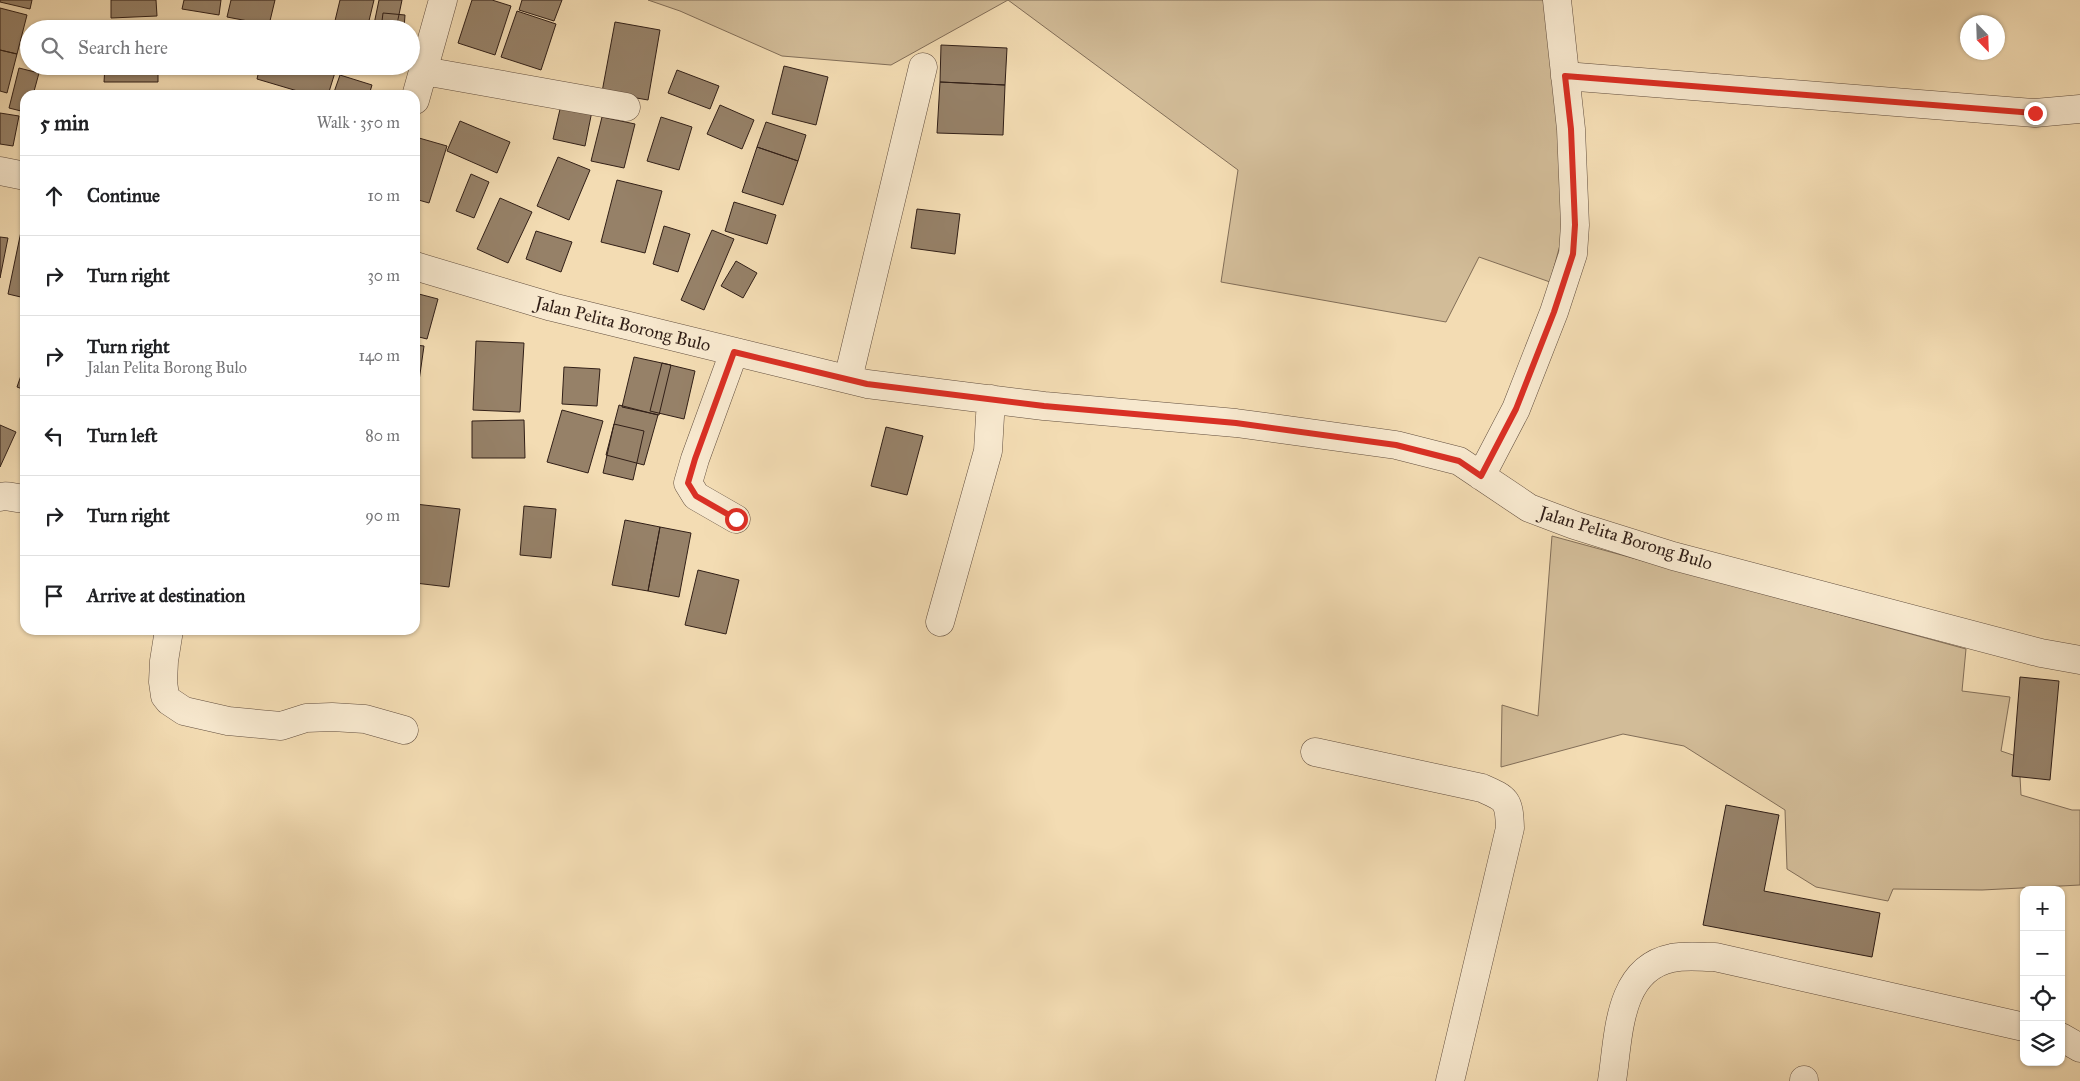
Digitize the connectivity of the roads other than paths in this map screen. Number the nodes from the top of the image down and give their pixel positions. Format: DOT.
graph roads {
  1 [pos="443,0"];
  2 [pos="1557,0"];
  3 [pos="923,67"];
  4 [pos="424,71"];
  5 [pos="1565,76"];
  6 [pos="418,90"];
  7 [pos="626,107"];
  8 [pos="2080,109"];
  9 [pos="0,170"];
  10 [pos="20,175"];
  11 [pos="420,267"];
  12 [pos="734,352"];
  13 [pos="848,379"];
  14 [pos="991,399"];
  15 [pos="1481,476"];
  16 [pos="0,498"];
  17 [pos="20,499"];
  18 [pos="736,519"];
  19 [pos="940,622"];
  20 [pos="168,635"];
  21 [pos="2080,660"];
  22 [pos="404,730"];
  23 [pos="1315,752"];
  24 [pos="2020,1026"];
  25 [pos="2065,1039"];
  26 [pos="2080,1048"];
  27 [pos="1450,1081"];
  28 [pos="1612,1081"];
  1 -- 4 [label="street"];
  2 -- 5 [label="street"];
  3 -- 13 [label="street"];
  4 -- 6 [label="street"];
  4 -- 7 [label="street"];
  5 -- 8 [label="street"];
  5 -- 15 [label="street"];
  9 -- 10 [label="street"];
  11 -- 12 [label="street, Jalan Pelita Borong Bulo"];
  12 -- 13 [label="street, Jalan Pelita Borong Bulo"];
  12 -- 18 [label="street"];
  13 -- 14 [label="street, Jalan Pelita Borong Bulo"];
  14 -- 15 [label="street, Jalan Pelita Borong Bulo"];
  14 -- 19 [label="street"];
  15 -- 21 [label="street, Jalan Pelita Borong Bulo"];
  16 -- 17 [label="street"];
  20 -- 22 [label="street"];
  23 -- 27 [label="street"];
  24 -- 28 [label="street"];
  25 -- 26 [label="street"];
}
